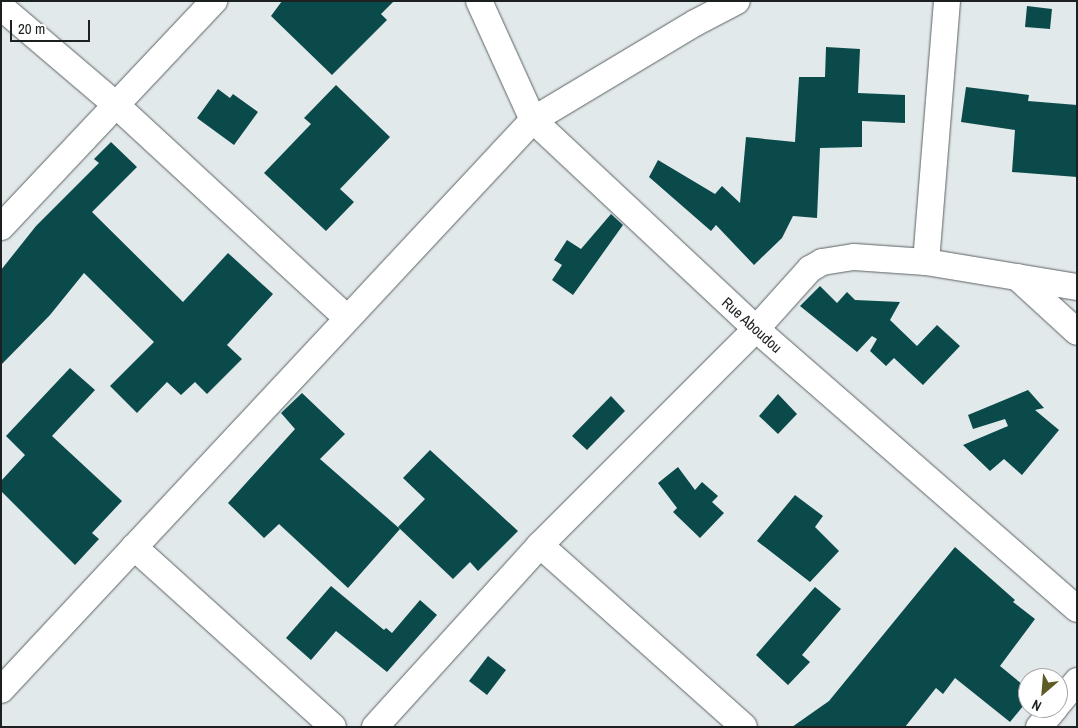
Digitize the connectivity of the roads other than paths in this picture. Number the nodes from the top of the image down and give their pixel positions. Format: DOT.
graph roads {
  1 [pos="214,1"];
  2 [pos="479,1"];
  3 [pos="737,1"];
  4 [pos="947,1"];
  5 [pos="1,6"];
  6 [pos="693,12"];
  7 [pos="115,104"];
  8 [pos="533,120"];
  9 [pos="1,227"];
  10 [pos="926,262"];
  11 [pos="1017,277"];
  12 [pos="1077,287"];
  13 [pos="347,318"];
  14 [pos="756,329"];
  15 [pos="1077,332"];
  16 [pos="540,545"];
  17 [pos="134,547"];
  18 [pos="1077,609"];
  19 [pos="1077,681"];
  20 [pos="1,690"];
  21 [pos="1068,692"];
  22 [pos="333,727"];
  23 [pos="375,727"];
  24 [pos="744,727"];
  1 -- 7 [label="street"];
  2 -- 8 [label="street, Rue Aboudou"];
  3 -- 6 [label="street"];
  4 -- 10 [label="street"];
  5 -- 7 [label="street"];
  6 -- 8 [label="street"];
  7 -- 9 [label="street"];
  7 -- 13 [label="street"];
  8 -- 13 [label="street"];
  8 -- 14 [label="street, Rue Aboudou"];
  10 -- 11 [label="street"];
  10 -- 14 [label="street"];
  11 -- 12 [label="street"];
  11 -- 15 [label="street"];
  13 -- 17 [label="street"];
  14 -- 16 [label="street"];
  14 -- 18 [label="street, Rue Aboudou"];
  16 -- 23 [label="street"];
  16 -- 24 [label="street"];
  17 -- 20 [label="street"];
  17 -- 22 [label="street"];
  19 -- 21 [label="street"];
}
